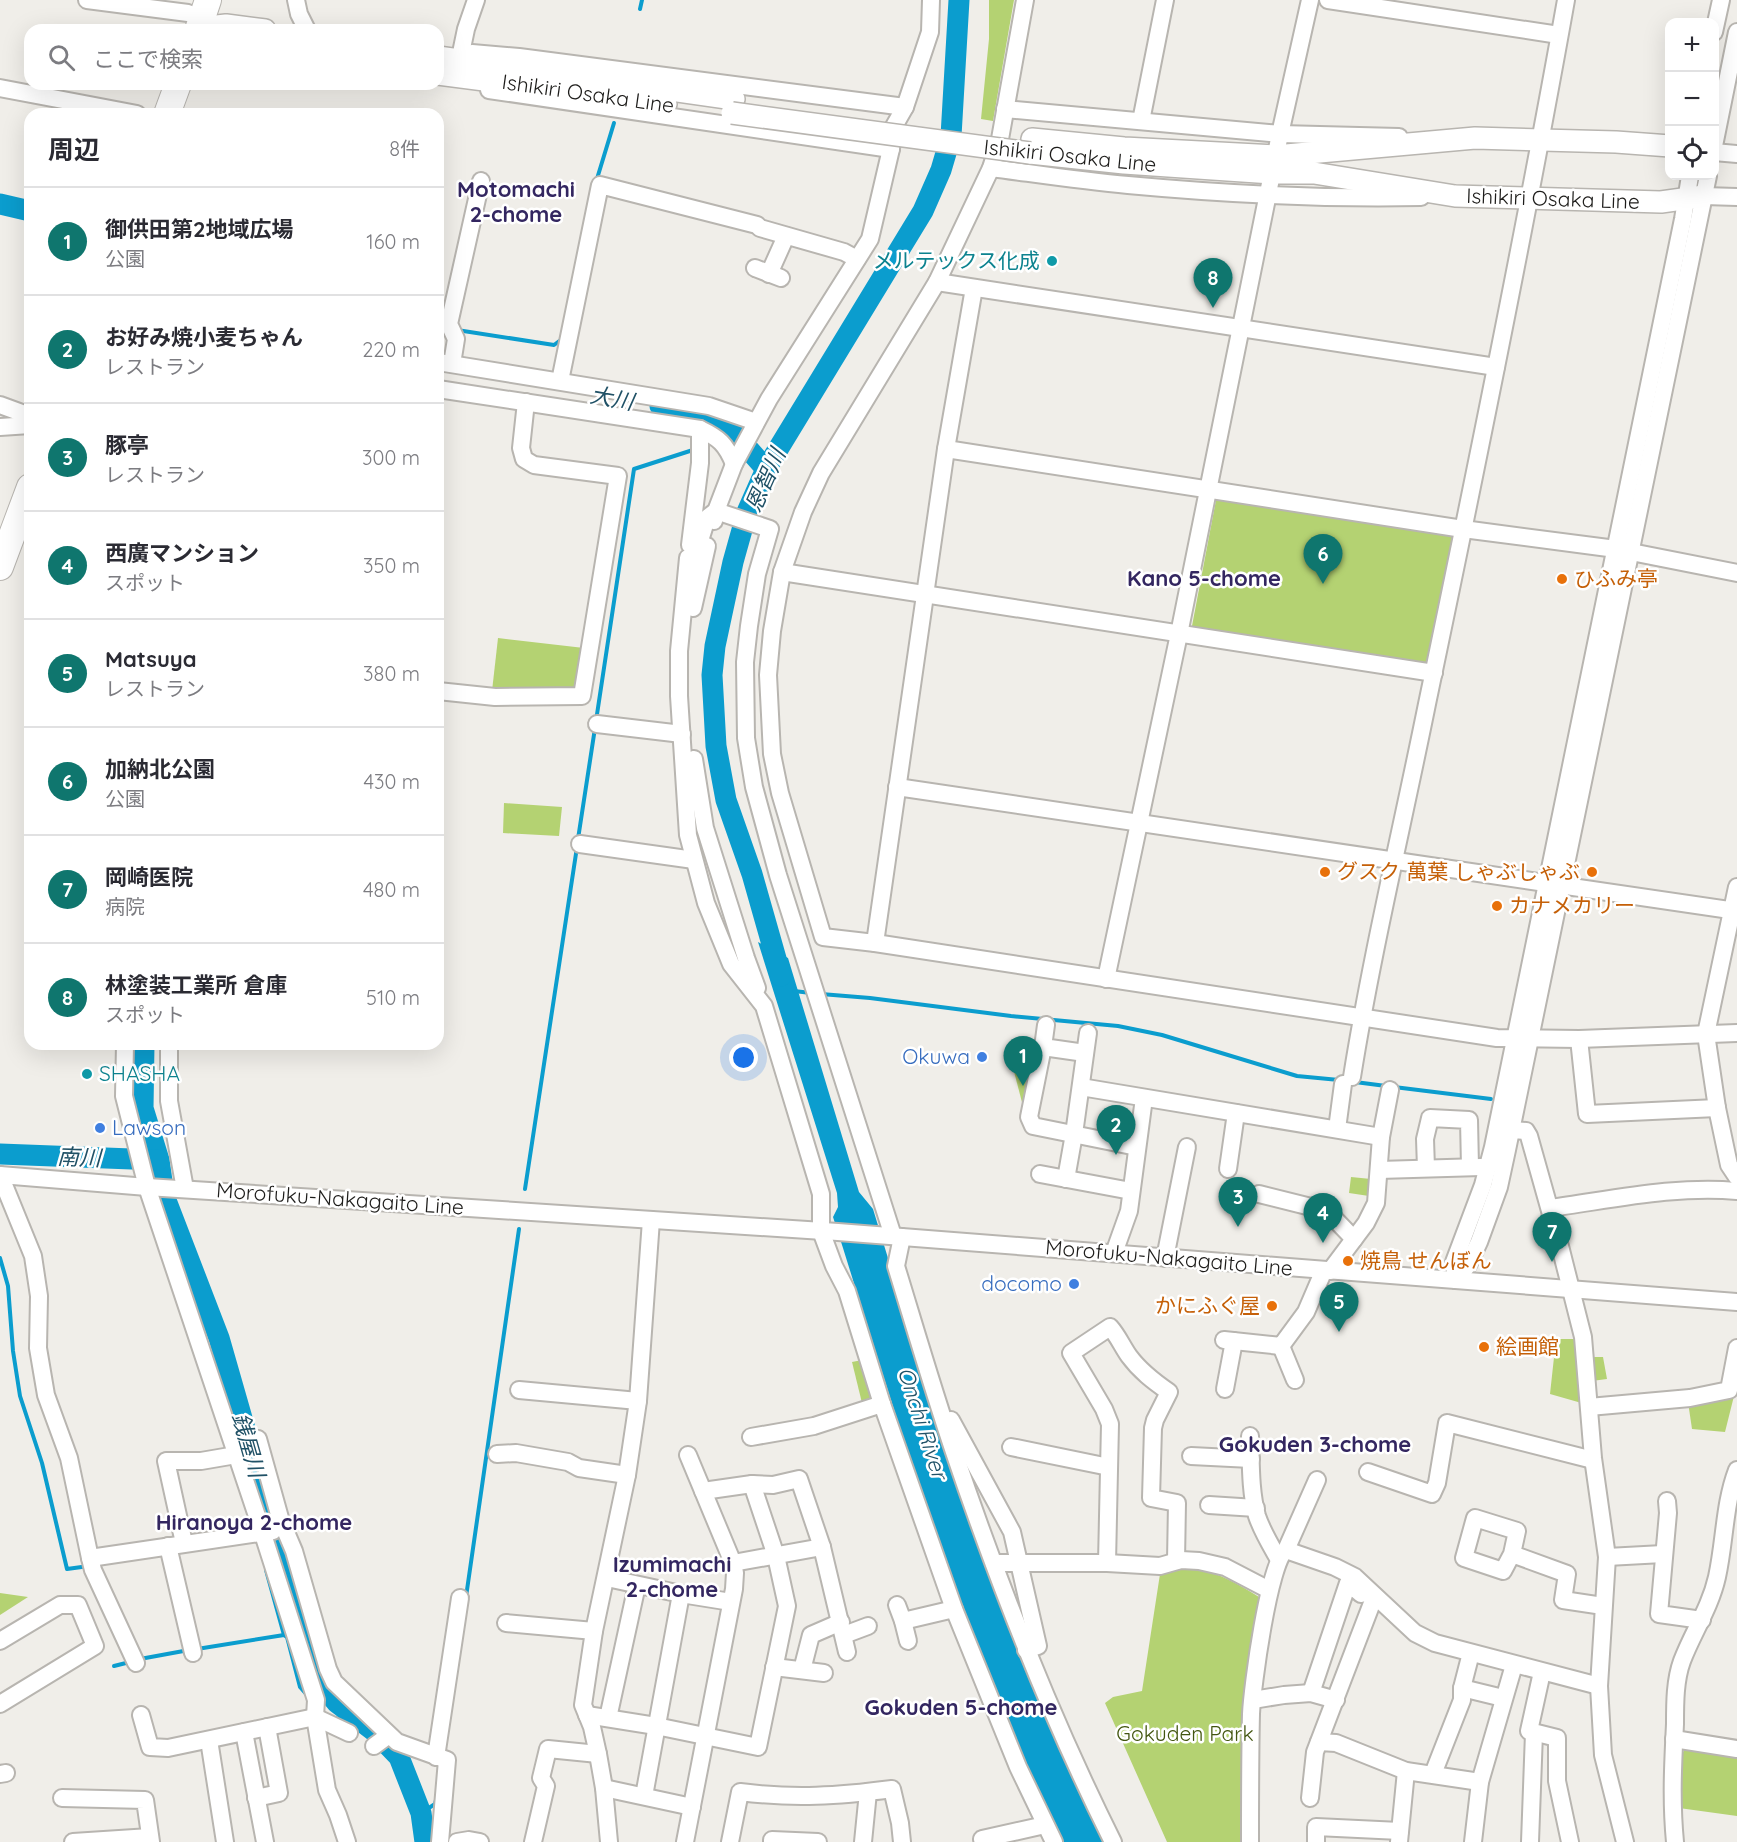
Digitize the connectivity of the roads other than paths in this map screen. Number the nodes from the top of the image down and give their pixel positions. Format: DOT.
graph roads {
  1 [pos="87,0"];
  2 [pos="296,0"];
  3 [pos="476,0"];
  4 [pos="931,0"];
  5 [pos="1025,0"];
  6 [pos="1165,0"];
  7 [pos="1310,0"];
  8 [pos="1328,0"];
  9 [pos="1566,0"];
  10 [pos="1721,0"];
  11 [pos="197,17"];
  12 [pos="1717,18"];
  13 [pos="222,24"];
  14 [pos="304,24"];
  15 [pos="1737,32"];
  16 [pos="1559,35"];
  17 [pos="461,53"];
  18 [pos="444,54"];
  19 [pos="444,56"];
  20 [pos="444,75"];
  21 [pos="444,80"];
  22 [pos="0,88"];
  23 [pos="176,90"];
  24 [pos="733,106"];
  25 [pos="905,106"];
  26 [pos="105,108"];
  27 [pos="169,108"];
  28 [pos="1005,109"];
  29 [pos="1141,121"];
  30 [pos="1718,126"];
  31 [pos="1280,134"];
  32 [pos="1475,138"];
  33 [pos="1540,140"];
  34 [pos="1665,146"];
  35 [pos="891,149"];
  36 [pos="1719,152"];
  37 [pos="1737,154"];
  38 [pos="1274,165"];
  39 [pos="991,168"];
  40 [pos="1691,180"];
  41 [pos="1706,180"];
  42 [pos="481,181"];
  43 [pos="1268,195"];
  44 [pos="1455,196"];
  45 [pos="1737,196"];
  46 [pos="1695,198"];
  47 [pos="1530,199"];
  48 [pos="786,236"];
  49 [pos="857,259"];
  50 [pos="769,273"];
  51 [pos="937,282"];
  52 [pos="974,288"];
  53 [pos="1241,329"];
  54 [pos="445,363"];
  55 [pos="1496,367"];
  56 [pos="560,381"];
  57 [pos="444,390"];
  58 [pos="526,402"];
  59 [pos="0,405"];
  60 [pos="24,414"];
  61 [pos="756,422"];
  62 [pos="24,425"];
  63 [pos="0,427"];
  64 [pos="700,429"];
  65 [pos="946,449"];
  66 [pos="734,464"];
  67 [pos="1207,490"];
  68 [pos="24,503"];
  69 [pos="716,511"];
  70 [pos="1463,529"];
  71 [pos="1624,551"];
  72 [pos="688,558"];
  73 [pos="0,567"];
  74 [pos="782,572"];
  75 [pos="1737,573"];
  76 [pos="925,595"];
  77 [pos="1179,634"];
  78 [pos="1434,673"];
  79 [pos="444,692"];
  80 [pos="597,724"];
  81 [pos="682,734"];
  82 [pos="897,787"];
  83 [pos="1139,820"];
  84 [pos="580,844"];
  85 [pos="694,860"];
  86 [pos="1395,860"];
  87 [pos="1555,884"];
  88 [pos="1737,886"];
  89 [pos="1735,911"];
  90 [pos="875,943"];
  91 [pos="1106,979"];
  92 [pos="764,1006"];
  93 [pos="1361,1017"];
  94 [pos="1047,1025"];
  95 [pos="1088,1033"];
  96 [pos="1737,1033"];
  97 [pos="1706,1034"];
  98 [pos="1579,1039"];
  99 [pos="1523,1040"];
  100 [pos="1043,1047"];
  101 [pos="125,1050"];
  102 [pos="169,1050"];
  103 [pos="1085,1053"];
  104 [pos="1081,1087"];
  105 [pos="1390,1090"];
  106 [pos="1144,1098"];
  107 [pos="1717,1108"];
  108 [pos="1236,1113"];
  109 [pos="1336,1129"];
  110 [pos="1512,1130"];
  111 [pos="1074,1134"];
  112 [pos="1381,1137"];
  113 [pos="1137,1147"];
  114 [pos="1187,1147"];
  115 [pos="1470,1167"];
  116 [pos="1488,1167"];
  117 [pos="1426,1168"];
  118 [pos="1228,1169"];
  119 [pos="1379,1170"];
  120 [pos="1040,1174"];
  121 [pos="0,1175"];
  122 [pos="1737,1177"];
  123 [pos="1066,1179"];
  124 [pos="157,1187"];
  125 [pos="185,1189"];
  126 [pos="1131,1191"];
  127 [pos="1737,1191"];
  128 [pos="1259,1194"];
  129 [pos="1550,1208"];
  130 [pos="651,1220"];
  131 [pos="829,1231"];
  132 [pos="894,1236"];
  133 [pos="1354,1239"];
  134 [pos="1114,1253"];
  135 [pos="1165,1257"];
  136 [pos="1327,1271"];
  137 [pos="1456,1280"];
  138 [pos="1571,1288"];
  139 [pos="1737,1302"];
  140 [pos="1281,1346"];
  141 [pos="1737,1347"];
  142 [pos="1295,1380"];
  143 [pos="1225,1389"];
  144 [pos="519,1390"];
  145 [pos="638,1401"];
  146 [pos="882,1404"];
  147 [pos="1589,1407"];
  148 [pos="942,1415"];
  149 [pos="1250,1436"];
  150 [pos="751,1437"];
  151 [pos="258,1439"];
  152 [pos="1011,1447"];
  153 [pos="497,1454"];
  154 [pos="236,1455"];
  155 [pos="688,1455"];
  156 [pos="1191,1456"];
  157 [pos="1251,1460"];
  158 [pos="1593,1460"];
  159 [pos="1109,1467"];
  160 [pos="1737,1470"];
  161 [pos="1368,1472"];
  162 [pos="627,1475"];
  163 [pos="1317,1480"];
  164 [pos="752,1484"];
  165 [pos="703,1491"];
  166 [pos="1667,1501"];
  167 [pos="1209,1505"];
  168 [pos="1256,1508"];
  169 [pos="284,1530"];
  170 [pos="262,1531"];
  171 [pos="822,1547"];
  172 [pos="172,1549"];
  173 [pos="1282,1554"];
  174 [pos="1512,1554"];
  175 [pos="1663,1554"];
  176 [pos="776,1556"];
  177 [pos="1607,1557"];
  178 [pos="1176,1561"];
  179 [pos="92,1563"];
  180 [pos="733,1563"];
  181 [pos="994,1563"];
  182 [pos="1020,1563"];
  183 [pos="1107,1563"];
  184 [pos="607,1578"];
  185 [pos="637,1585"];
  186 [pos="1269,1590"];
  187 [pos="681,1594"];
  188 [pos="460,1598"];
  189 [pos="731,1602"];
  190 [pos="1372,1603"];
  191 [pos="1603,1606"];
  192 [pos="954,1609"];
  193 [pos="1401,1620"];
  194 [pos="1702,1620"];
  195 [pos="506,1623"];
  196 [pos="868,1626"];
  197 [pos="594,1631"];
  198 [pos="844,1636"];
  199 [pos="0,1641"];
  200 [pos="908,1641"];
  201 [pos="192,1650"];
  202 [pos="1026,1650"];
  203 [pos="1471,1653"];
  204 [pos="134,1660"];
  205 [pos="1514,1665"];
  206 [pos="774,1667"];
  207 [pos="802,1670"];
  208 [pos="1542,1672"];
  209 [pos="824,1673"];
  210 [pos="1599,1686"];
  211 [pos="1462,1688"];
  212 [pos="1311,1694"];
  213 [pos="1503,1698"];
  214 [pos="1253,1700"];
  215 [pos="1336,1700"];
  216 [pos="0,1704"];
  217 [pos="315,1709"];
  218 [pos="141,1715"];
  219 [pos="587,1715"];
  220 [pos="608,1718"];
  221 [pos="656,1726"];
  222 [pos="267,1727"];
  223 [pos="244,1732"];
  224 [pos="349,1733"];
  225 [pos="1534,1733"];
  226 [pos="390,1736"];
  227 [pos="705,1736"];
  228 [pos="1674,1739"];
  229 [pos="209,1740"];
  230 [pos="1319,1742"];
  231 [pos="374,1746"];
  232 [pos="1737,1749"];
  233 [pos="598,1754"];
  234 [pos="441,1758"];
  235 [pos="1406,1771"];
  236 [pos="1433,1774"];
  237 [pos="1480,1782"];
  238 [pos="604,1788"];
  239 [pos="868,1792"];
  240 [pos="644,1796"];
  241 [pos="62,1798"];
  242 [pos="256,1798"];
  243 [pos="1310,1798"];
  244 [pos="692,1807"];
  245 [pos="1046,1825"];
  246 [pos="1400,1837"];
  247 [pos="1007,1838"];
  248 [pos="150,1839"];
  249 [pos="982,1839"];
  250 [pos="73,1842"];
  251 [pos="225,1842"];
  252 [pos="265,1842"];
  253 [pos="347,1842"];
  254 [pos="440,1842"];
  255 [pos="457,1842"];
  256 [pos="480,1842"];
  257 [pos="533,1842"];
  258 [pos="609,1842"];
  259 [pos="684,1842"];
  260 [pos="730,1842"];
  261 [pos="772,1842"];
  262 [pos="818,1842"];
  263 [pos="863,1842"];
  264 [pos="902,1842"];
  265 [pos="1054,1842"];
  266 [pos="1113,1842"];
  267 [pos="1250,1842"];
  268 [pos="1316,1842"];
  269 [pos="1473,1842"];
  270 [pos="1530,1842"];
  271 [pos="1570,1842"];
  272 [pos="1625,1842"];
  273 [pos="1675,1842"];
  1 -- 11 [label="street"];
  2 -- 14 [label="street"];
  3 -- 17 [label="street"];
  4 -- 25 [label="street"];
  5 -- 28 [label="street"];
  6 -- 29 [label="street"];
  7 -- 31 [label="street"];
  8 -- 16 [label="street"];
  9 -- 16 [label="street"];
  10 -- 12 [label="street"];
  11 -- 13 [label="main road"];
  15 -- 30 [label="street"];
  16 -- 33 [label="street"];
  17 -- 18 [label="street"];
  17 -- 25 [label="street"];
  19 -- 24 [label="main road, Ishikiri Osaka Line"];
  20 -- 24 [label="main road, Ishikiri Osaka Line"];
  21 -- 35 [label="street"];
  22 -- 26 [label="street"];
  23 -- 27 [label="highway"];
  24 -- 38 [label="main road, Ishikiri Osaka Line"];
  25 -- 35 [label="street"];
  28 -- 29 [label="street"];
  28 -- 39 [label="street"];
  29 -- 31 [label="street"];
  31 -- 32 [label="street"];
  31 -- 38 [label="street"];
  32 -- 33 [label="main road, Ishikiri Osaka Line"];
  32 -- 38 [label="main road, Ishikiri Osaka Line"];
  33 -- 34 [label="main road, Ishikiri Osaka Line"];
  33 -- 47 [label="street"];
  35 -- 49 [label="street"];
  36 -- 37 [label="street"];
  38 -- 43 [label="street"];
  38 -- 44 [label="main road, Ishikiri Osaka Line"];
  39 -- 43 [label="street"];
  39 -- 51 [label="street"];
  40 -- 46 [label="street"];
  41 -- 46 [label="street"];
  42 -- 54 [label="street"];
  43 -- 44 [label="street"];
  43 -- 53 [label="street"];
  44 -- 47 [label="main road, Ishikiri Osaka Line"];
  45 -- 46 [label="street"];
  46 -- 47 [label="main road, Ishikiri Osaka Line"];
  46 -- 71 [label="street"];
  47 -- 55 [label="street"];
  48 -- 49 [label="street"];
  48 -- 50 [label="street"];
  48 -- 56 [label="street"];
  49 -- 61 [label="street"];
  51 -- 52 [label="street"];
  51 -- 74 [label="street"];
  52 -- 53 [label="street"];
  52 -- 65 [label="street"];
  53 -- 55 [label="street"];
  53 -- 67 [label="street"];
  54 -- 56 [label="street"];
  55 -- 70 [label="street"];
  56 -- 61 [label="street"];
  57 -- 58 [label="street"];
  58 -- 64 [label="street"];
  58 -- 79 [label="street"];
  59 -- 60 [label="street"];
  61 -- 66 [label="street"];
  62 -- 63 [label="street"];
  64 -- 66 [label="street"];
  64 -- 72 [label="street"];
  65 -- 67 [label="street"];
  65 -- 76 [label="street"];
  66 -- 69 [label="street"];
  67 -- 70 [label="street"];
  67 -- 77 [label="street"];
  68 -- 73 [label="highway"];
  69 -- 72 [label="street"];
  69 -- 92 [label="street"];
  69 -- 132 [label="street"];
  70 -- 71 [label="street"];
  70 -- 78 [label="street"];
  71 -- 75 [label="street"];
  71 -- 87 [label="street"];
  72 -- 81 [label="street"];
  74 -- 76 [label="street"];
  74 -- 90 [label="street"];
  76 -- 77 [label="street"];
  76 -- 82 [label="street"];
  77 -- 78 [label="street"];
  77 -- 83 [label="street"];
  78 -- 86 [label="street"];
  80 -- 81 [label="street"];
  81 -- 85 [label="street"];
  82 -- 83 [label="street"];
  82 -- 90 [label="street"];
  83 -- 86 [label="street"];
  83 -- 91 [label="street"];
  84 -- 85 [label="street"];
  85 -- 92 [label="street"];
  86 -- 87 [label="street"];
  86 -- 93 [label="street"];
  87 -- 89 [label="street"];
  87 -- 99 [label="street"];
  88 -- 89 [label="street"];
  89 -- 97 [label="street"];
  90 -- 91 [label="street"];
  91 -- 93 [label="street"];
  92 -- 131 [label="street"];
  93 -- 99 [label="street"];
  93 -- 109 [label="street"];
  94 -- 100 [label="street"];
  95 -- 103 [label="street"];
  96 -- 97 [label="street"];
  97 -- 98 [label="street"];
  97 -- 107 [label="street"];
  98 -- 99 [label="street"];
  98 -- 107 [label="street"];
  99 -- 110 [label="street"];
  99 -- 116 [label="street"];
  100 -- 103 [label="street"];
  100 -- 111 [label="street"];
  101 -- 124 [label="street"];
  102 -- 125 [label="street"];
  103 -- 104 [label="street"];
  104 -- 106 [label="street"];
  104 -- 111 [label="street"];
  105 -- 112 [label="street"];
  106 -- 108 [label="street"];
  106 -- 113 [label="street"];
  107 -- 122 [label="street"];
  108 -- 109 [label="street"];
  108 -- 118 [label="street"];
  109 -- 112 [label="street"];
  110 -- 129 [label="street"];
  110 -- 137 [label="street"];
  111 -- 113 [label="street"];
  111 -- 123 [label="street"];
  112 -- 119 [label="street"];
  113 -- 126 [label="street"];
  114 -- 135 [label="street"];
  115 -- 116 [label="street"];
  115 -- 117 [label="street"];
  115 -- 117 [label="street"];
  116 -- 137 [label="street"];
  117 -- 119 [label="street"];
  119 -- 133 [label="street"];
  120 -- 123 [label="street"];
  121 -- 124 [label="street, Morofuku-Nakagaito Line"];
  121 -- 179 [label="street"];
  123 -- 126 [label="street"];
  124 -- 125 [label="street, Morofuku-Nakagaito Line"];
  124 -- 154 [label="street"];
  125 -- 130 [label="street, Morofuku-Nakagaito Line"];
  126 -- 134 [label="street"];
  127 -- 129 [label="street"];
  128 -- 133 [label="street"];
  129 -- 138 [label="street"];
  130 -- 131 [label="street, Morofuku-Nakagaito Line"];
  130 -- 145 [label="street"];
  131 -- 132 [label="street, Morofuku-Nakagaito Line"];
  131 -- 146 [label="street"];
  132 -- 134 [label="street, Morofuku-Nakagaito Line"];
  132 -- 148 [label="street"];
  133 -- 136 [label="street"];
  134 -- 135 [label="street, Morofuku-Nakagaito Line"];
  135 -- 136 [label="street, Morofuku-Nakagaito Line"];
  136 -- 137 [label="street, Morofuku-Nakagaito Line"];
  136 -- 140 [label="street"];
  137 -- 138 [label="street, Morofuku-Nakagaito Line"];
  138 -- 139 [label="street, Morofuku-Nakagaito Line"];
  138 -- 147 [label="street"];
  140 -- 142 [label="street"];
  140 -- 143 [label="street"];
  141 -- 147 [label="street"];
  144 -- 145 [label="street"];
  145 -- 162 [label="street"];
  146 -- 150 [label="street"];
  146 -- 192 [label="street"];
  147 -- 158 [label="street"];
  148 -- 181 [label="street"];
  148 -- 182 [label="street"];
  149 -- 157 [label="street"];
  151 -- 169 [label="street"];
  152 -- 159 [label="street"];
  153 -- 162 [label="street"];
  154 -- 170 [label="street"];
  154 -- 172 [label="street"];
  155 -- 165 [label="street"];
  156 -- 157 [label="street"];
  157 -- 168 [label="street"];
  158 -- 161 [label="street"];
  158 -- 177 [label="street"];
  159 -- 178 [label="street"];
  159 -- 183 [label="street"];
  160 -- 194 [label="street"];
  162 -- 184 [label="street"];
  163 -- 173 [label="street"];
  164 -- 165 [label="street"];
  164 -- 171 [label="street"];
  164 -- 176 [label="street"];
  165 -- 180 [label="street"];
  166 -- 175 [label="street"];
  167 -- 168 [label="street"];
  168 -- 173 [label="street"];
  169 -- 170 [label="street"];
  169 -- 226 [label="street"];
  170 -- 172 [label="street"];
  170 -- 217 [label="street"];
  171 -- 176 [label="street"];
  171 -- 198 [label="street"];
  172 -- 179 [label="street"];
  172 -- 201 [label="street"];
  173 -- 186 [label="street"];
  173 -- 193 [label="street"];
  174 -- 191 [label="street"];
  175 -- 177 [label="street"];
  175 -- 194 [label="street"];
  176 -- 180 [label="street"];
  176 -- 206 [label="street"];
  177 -- 191 [label="street"];
  178 -- 183 [label="street"];
  178 -- 186 [label="street"];
  179 -- 204 [label="street"];
  180 -- 189 [label="street"];
  181 -- 182 [label="street"];
  181 -- 202 [label="street"];
  182 -- 183 [label="street"];
  182 -- 202 [label="street"];
  184 -- 185 [label="street"];
  184 -- 197 [label="street"];
  185 -- 187 [label="street"];
  185 -- 220 [label="street"];
  186 -- 214 [label="street"];
  187 -- 189 [label="street"];
  187 -- 221 [label="street"];
  188 -- 234 [label="street"];
  189 -- 227 [label="street"];
  190 -- 193 [label="street"];
  190 -- 212 [label="street"];
  190 -- 215 [label="street"];
  191 -- 210 [label="street"];
  192 -- 200 [label="street"];
  192 -- 245 [label="street"];
  193 -- 203 [label="street"];
  194 -- 228 [label="street"];
  195 -- 197 [label="street"];
  196 -- 198 [label="street"];
  197 -- 219 [label="street"];
  198 -- 207 [label="street"];
  199 -- 216 [label="street"];
  202 -- 266 [label="street"];
  203 -- 205 [label="street"];
  203 -- 211 [label="street"];
  205 -- 208 [label="street"];
  205 -- 213 [label="street"];
  206 -- 207 [label="street"];
  206 -- 227 [label="street"];
  207 -- 209 [label="street"];
  208 -- 210 [label="street"];
  208 -- 225 [label="street"];
  210 -- 272 [label="street"];
  211 -- 213 [label="street"];
  211 -- 236 [label="street"];
  212 -- 214 [label="street"];
  212 -- 215 [label="street"];
  213 -- 237 [label="street"];
  214 -- 267 [label="street"];
  215 -- 230 [label="street"];
  217 -- 222 [label="street"];
  217 -- 224 [label="street"];
  217 -- 253 [label="street"];
  218 -- 229 [label="street"];
  219 -- 220 [label="street"];
  219 -- 233 [label="street"];
  220 -- 221 [label="street"];
  221 -- 227 [label="street"];
  221 -- 240 [label="street"];
  222 -- 223 [label="street"];
  222 -- 242 [label="street"];
  223 -- 229 [label="street"];
  223 -- 242 [label="street"];
  225 -- 270 [label="street"];
  225 -- 271 [label="street"];
  226 -- 231 [label="street"];
  226 -- 234 [label="street"];
  227 -- 244 [label="street"];
  228 -- 232 [label="street"];
  228 -- 273 [label="street"];
  229 -- 251 [label="street"];
  230 -- 235 [label="street"];
  230 -- 243 [label="street"];
  233 -- 238 [label="street"];
  233 -- 257 [label="street"];
  234 -- 254 [label="street"];
  235 -- 236 [label="street"];
  235 -- 246 [label="street"];
  236 -- 237 [label="street"];
  237 -- 269 [label="street"];
  238 -- 240 [label="street"];
  238 -- 258 [label="street"];
  239 -- 260 [label="street"];
  239 -- 263 [label="street"];
  239 -- 264 [label="street"];
  240 -- 244 [label="street"];
  241 -- 248 [label="street"];
  242 -- 252 [label="street"];
  244 -- 259 [label="street"];
  245 -- 247 [label="street"];
  245 -- 265 [label="street"];
  246 -- 268 [label="street"];
  247 -- 249 [label="street"];
  248 -- 250 [label="street"];
  255 -- 256 [label="street"];
  261 -- 262 [label="street"];
}
